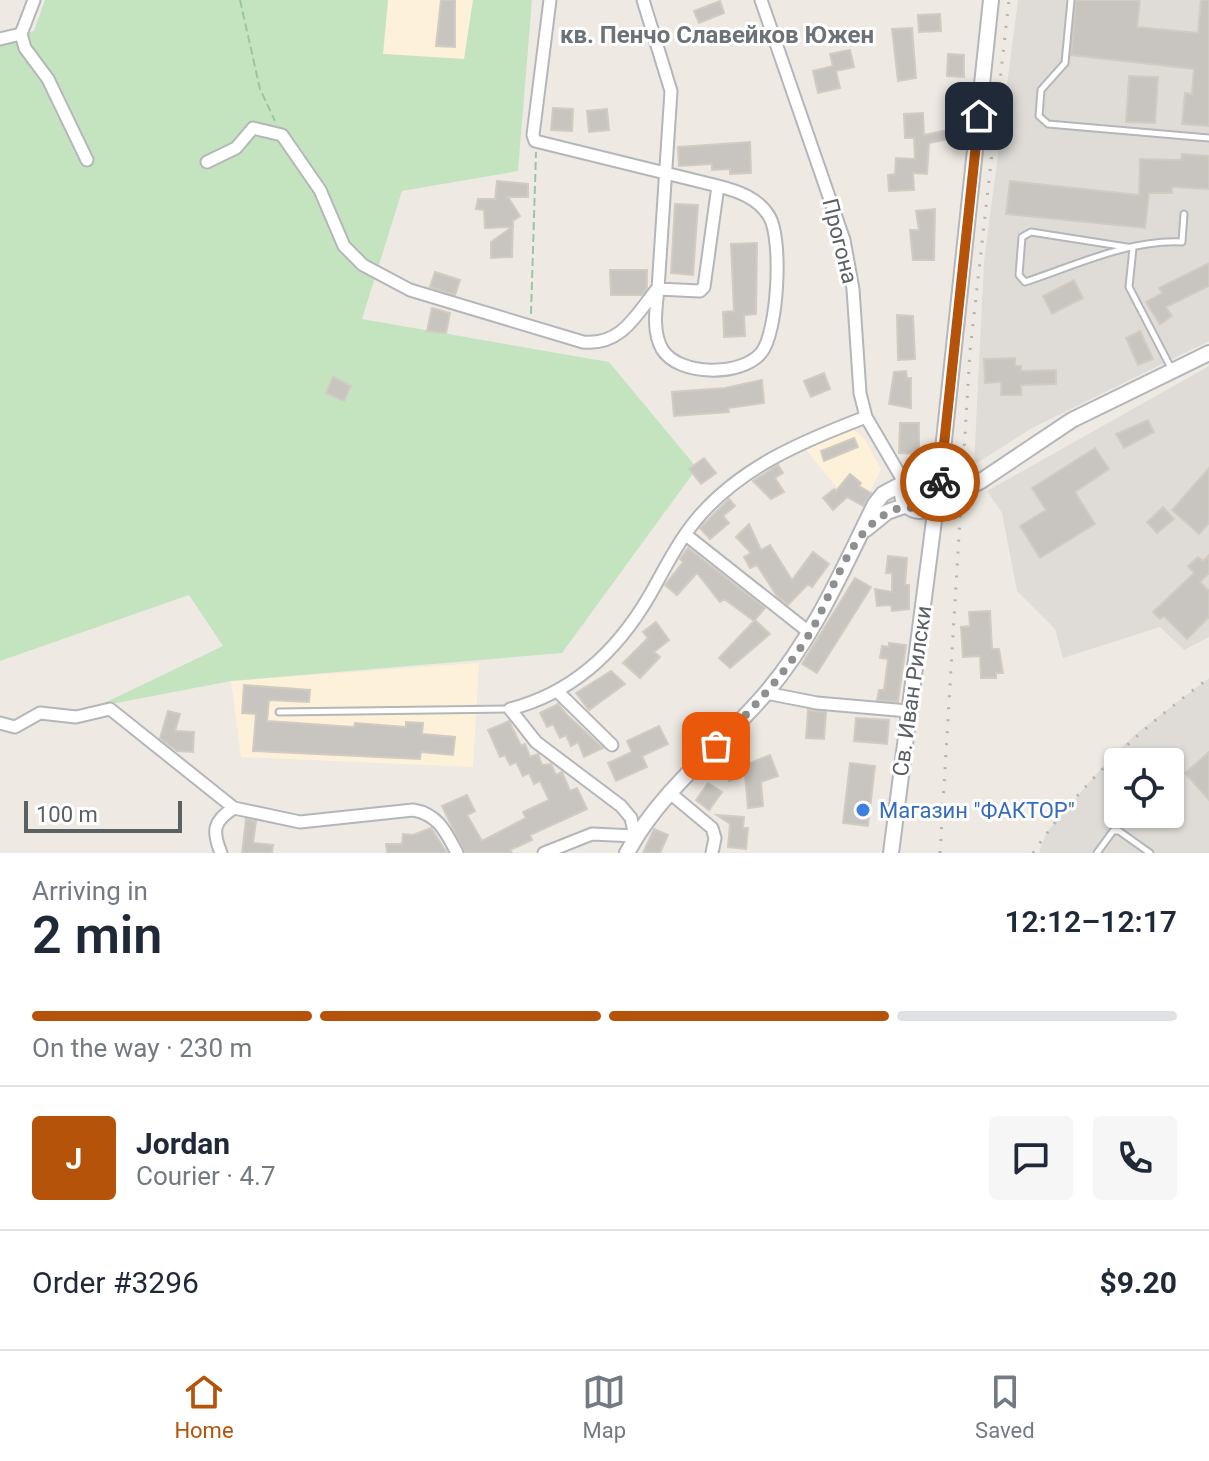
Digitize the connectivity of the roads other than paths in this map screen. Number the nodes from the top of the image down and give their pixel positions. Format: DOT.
graph roads {
  1 [pos="34,0"];
  2 [pos="550,0"];
  3 [pos="643,0"];
  4 [pos="761,0"];
  5 [pos="991,0"];
  6 [pos="1071,0"];
  7 [pos="21,34"];
  8 [pos="0,39"];
  9 [pos="1209,138"];
  10 [pos="87,160"];
  11 [pos="207,162"];
  12 [pos="663,173"];
  13 [pos="718,186"];
  14 [pos="1184,214"];
  15 [pos="1133,248"];
  16 [pos="658,289"];
  17 [pos="1209,353"];
  18 [pos="1172,370"];
  19 [pos="866,417"];
  20 [pos="903,483"];
  21 [pos="937,495"];
  22 [pos="907,505"];
  23 [pos="863,532"];
  24 [pos="686,535"];
  25 [pos="810,633"];
  26 [pos="557,691"];
  27 [pos="766,693"];
  28 [pos="510,709"];
  29 [pos="908,711"];
  30 [pos="279,712"];
  31 [pos="0,723"];
  32 [pos="612,745"];
  33 [pos="670,793"];
  34 [pos="234,808"];
  35 [pos="635,836"];
  36 [pos="221,853"];
  37 [pos="457,853"];
  38 [pos="544,853"];
  39 [pos="627,853"];
  40 [pos="712,853"];
  41 [pos="891,853"];
  42 [pos="1097,853"];
  43 [pos="1150,853"];
  1 -- 7 [label="street"];
  2 -- 12 [label="street"];
  3 -- 12 [label="street"];
  4 -- 19 [label="street, Прогона"];
  5 -- 21 [label="street"];
  6 -- 9 [label="lane"];
  7 -- 8 [label="street"];
  7 -- 10 [label="street"];
  11 -- 16 [label="street"];
  12 -- 13 [label="street"];
  12 -- 16 [label="street"];
  13 -- 16 [label="street"];
  13 -- 16 [label="street"];
  14 -- 15 [label="lane"];
  15 -- 15 [label="lane"];
  15 -- 18 [label="lane"];
  17 -- 18 [label="street"];
  18 -- 21 [label="street"];
  19 -- 20 [label="street, Прогона"];
  19 -- 24 [label="street"];
  20 -- 21 [label="street"];
  20 -- 22 [label="street"];
  20 -- 23 [label="street"];
  21 -- 22 [label="street"];
  21 -- 29 [label="street, Св. Иван Рилски"];
  22 -- 23 [label="street"];
  23 -- 25 [label="street"];
  24 -- 25 [label="street"];
  24 -- 26 [label="street"];
  25 -- 27 [label="street"];
  26 -- 28 [label="street"];
  26 -- 32 [label="street"];
  27 -- 29 [label="street"];
  27 -- 33 [label="street"];
  28 -- 30 [label="lane"];
  28 -- 35 [label="street"];
  29 -- 41 [label="street, Св. Иван Рилски"];
  31 -- 34 [label="street"];
  33 -- 35 [label="street"];
  33 -- 40 [label="street"];
  34 -- 36 [label="street"];
  34 -- 37 [label="street"];
  35 -- 38 [label="street"];
  35 -- 39 [label="street"];
  42 -- 43 [label="lane"];
}
